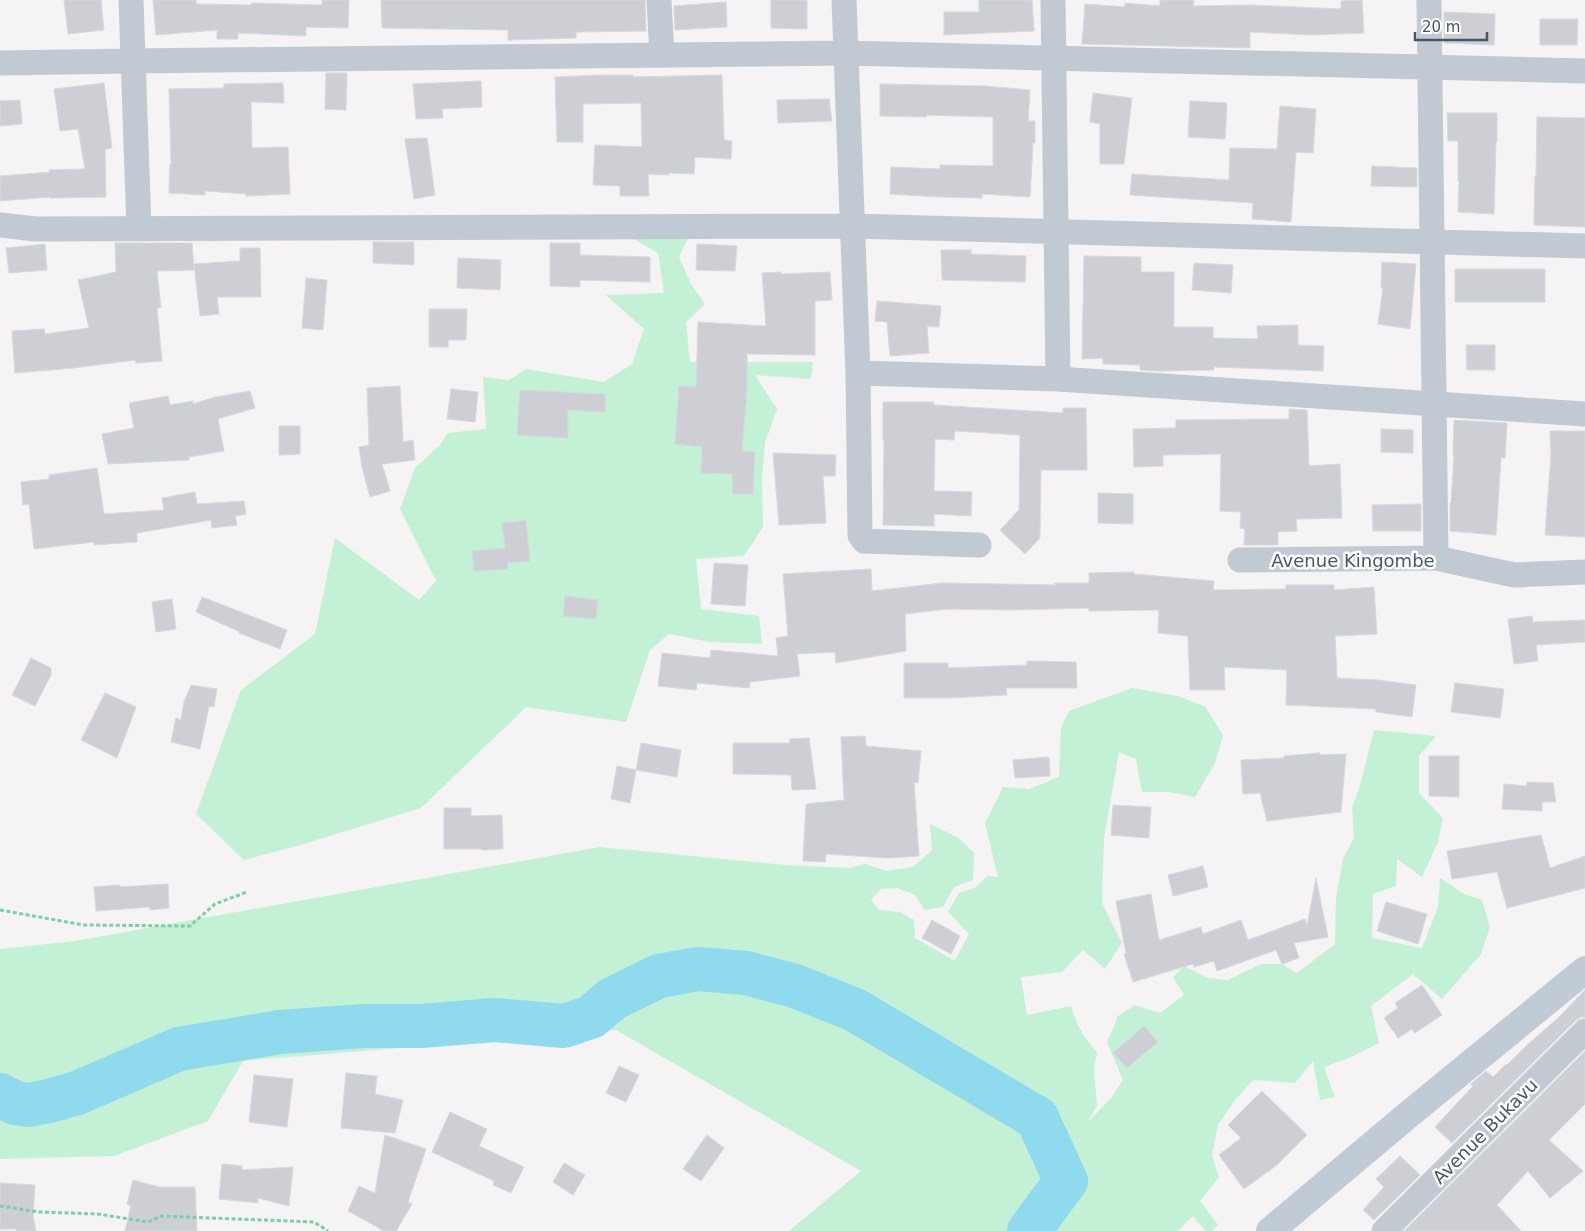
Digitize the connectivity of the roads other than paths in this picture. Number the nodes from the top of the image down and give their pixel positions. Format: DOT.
graph roads {
  1 [pos="131,0"];
  2 [pos="659,0"];
  3 [pos="844,0"];
  4 [pos="1053,0"];
  5 [pos="1429,0"];
  6 [pos="845,53"];
  7 [pos="662,55"];
  8 [pos="1053,58"];
  9 [pos="133,61"];
  10 [pos="0,63"];
  11 [pos="1430,67"];
  12 [pos="1585,70"];
  13 [pos="0,225"];
  14 [pos="852,226"];
  15 [pos="139,229"];
  16 [pos="1056,232"];
  17 [pos="1432,242"];
  18 [pos="1585,246"];
  19 [pos="858,373"];
  20 [pos="1058,379"];
  21 [pos="1434,403"];
  22 [pos="1585,414"];
  23 [pos="979,545"];
  24 [pos="1436,558"];
  25 [pos="1240,560"];
  26 [pos="1585,572"];
  27 [pos="1585,970"];
  28 [pos="1585,1031"];
  29 [pos="1270,1231"];
  30 [pos="1384,1231"];
  1 -- 9 [label="street"];
  2 -- 7 [label="street"];
  3 -- 6 [label="street"];
  4 -- 8 [label="street"];
  5 -- 11 [label="street"];
  6 -- 7 [label="street"];
  6 -- 8 [label="street"];
  6 -- 14 [label="street"];
  7 -- 9 [label="street"];
  8 -- 11 [label="street"];
  8 -- 16 [label="street"];
  9 -- 10 [label="street"];
  9 -- 15 [label="street"];
  11 -- 12 [label="street"];
  11 -- 17 [label="street"];
  13 -- 15 [label="street"];
  14 -- 15 [label="street"];
  14 -- 16 [label="street"];
  14 -- 19 [label="street"];
  16 -- 17 [label="street"];
  16 -- 20 [label="street"];
  17 -- 18 [label="street"];
  17 -- 21 [label="street"];
  19 -- 20 [label="street"];
  19 -- 23 [label="street"];
  20 -- 21 [label="street"];
  21 -- 22 [label="street"];
  21 -- 24 [label="street"];
  24 -- 25 [label="street, Avenue Kingombe"];
  24 -- 26 [label="street, Avenue Kingombe"];
  27 -- 29 [label="street"];
  28 -- 30 [label="street, Avenue Bukavu"];
}
